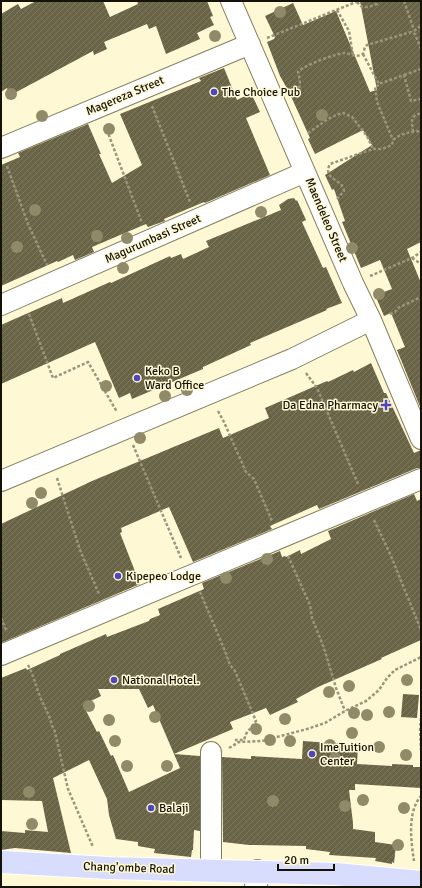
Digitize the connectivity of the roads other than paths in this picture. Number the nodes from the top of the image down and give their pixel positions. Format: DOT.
graph roads {
  1 [pos="231,1"];
  2 [pos="250,44"];
  3 [pos="4,156"];
  4 [pos="305,172"];
  5 [pos="1,305"];
  6 [pos="370,320"];
  7 [pos="421,439"];
  8 [pos="421,478"];
  9 [pos="1,481"];
  10 [pos="9,652"];
  11 [pos="211,752"];
  12 [pos="1,862"];
  13 [pos="210,871"];
  14 [pos="257,879"];
  15 [pos="419,882"];
  1 -- 2 [label="street, Maendeleo Street"];
  2 -- 3 [label="street, Magereza Street"];
  2 -- 4 [label="street, Maendeleo Street"];
  4 -- 5 [label="street, Magurumbasi Street"];
  4 -- 6 [label="street, Maendeleo Street"];
  6 -- 7 [label="street, Maendeleo Street"];
  6 -- 9 [label="street"];
  8 -- 10 [label="street"];
  11 -- 13 [label="street"];
  12 -- 13 [label="main road, Chang'ombe Road"];
  13 -- 14 [label="main road, Chang'ombe Road"];
  14 -- 15 [label="main road, Chang'ombe Road"];
}
